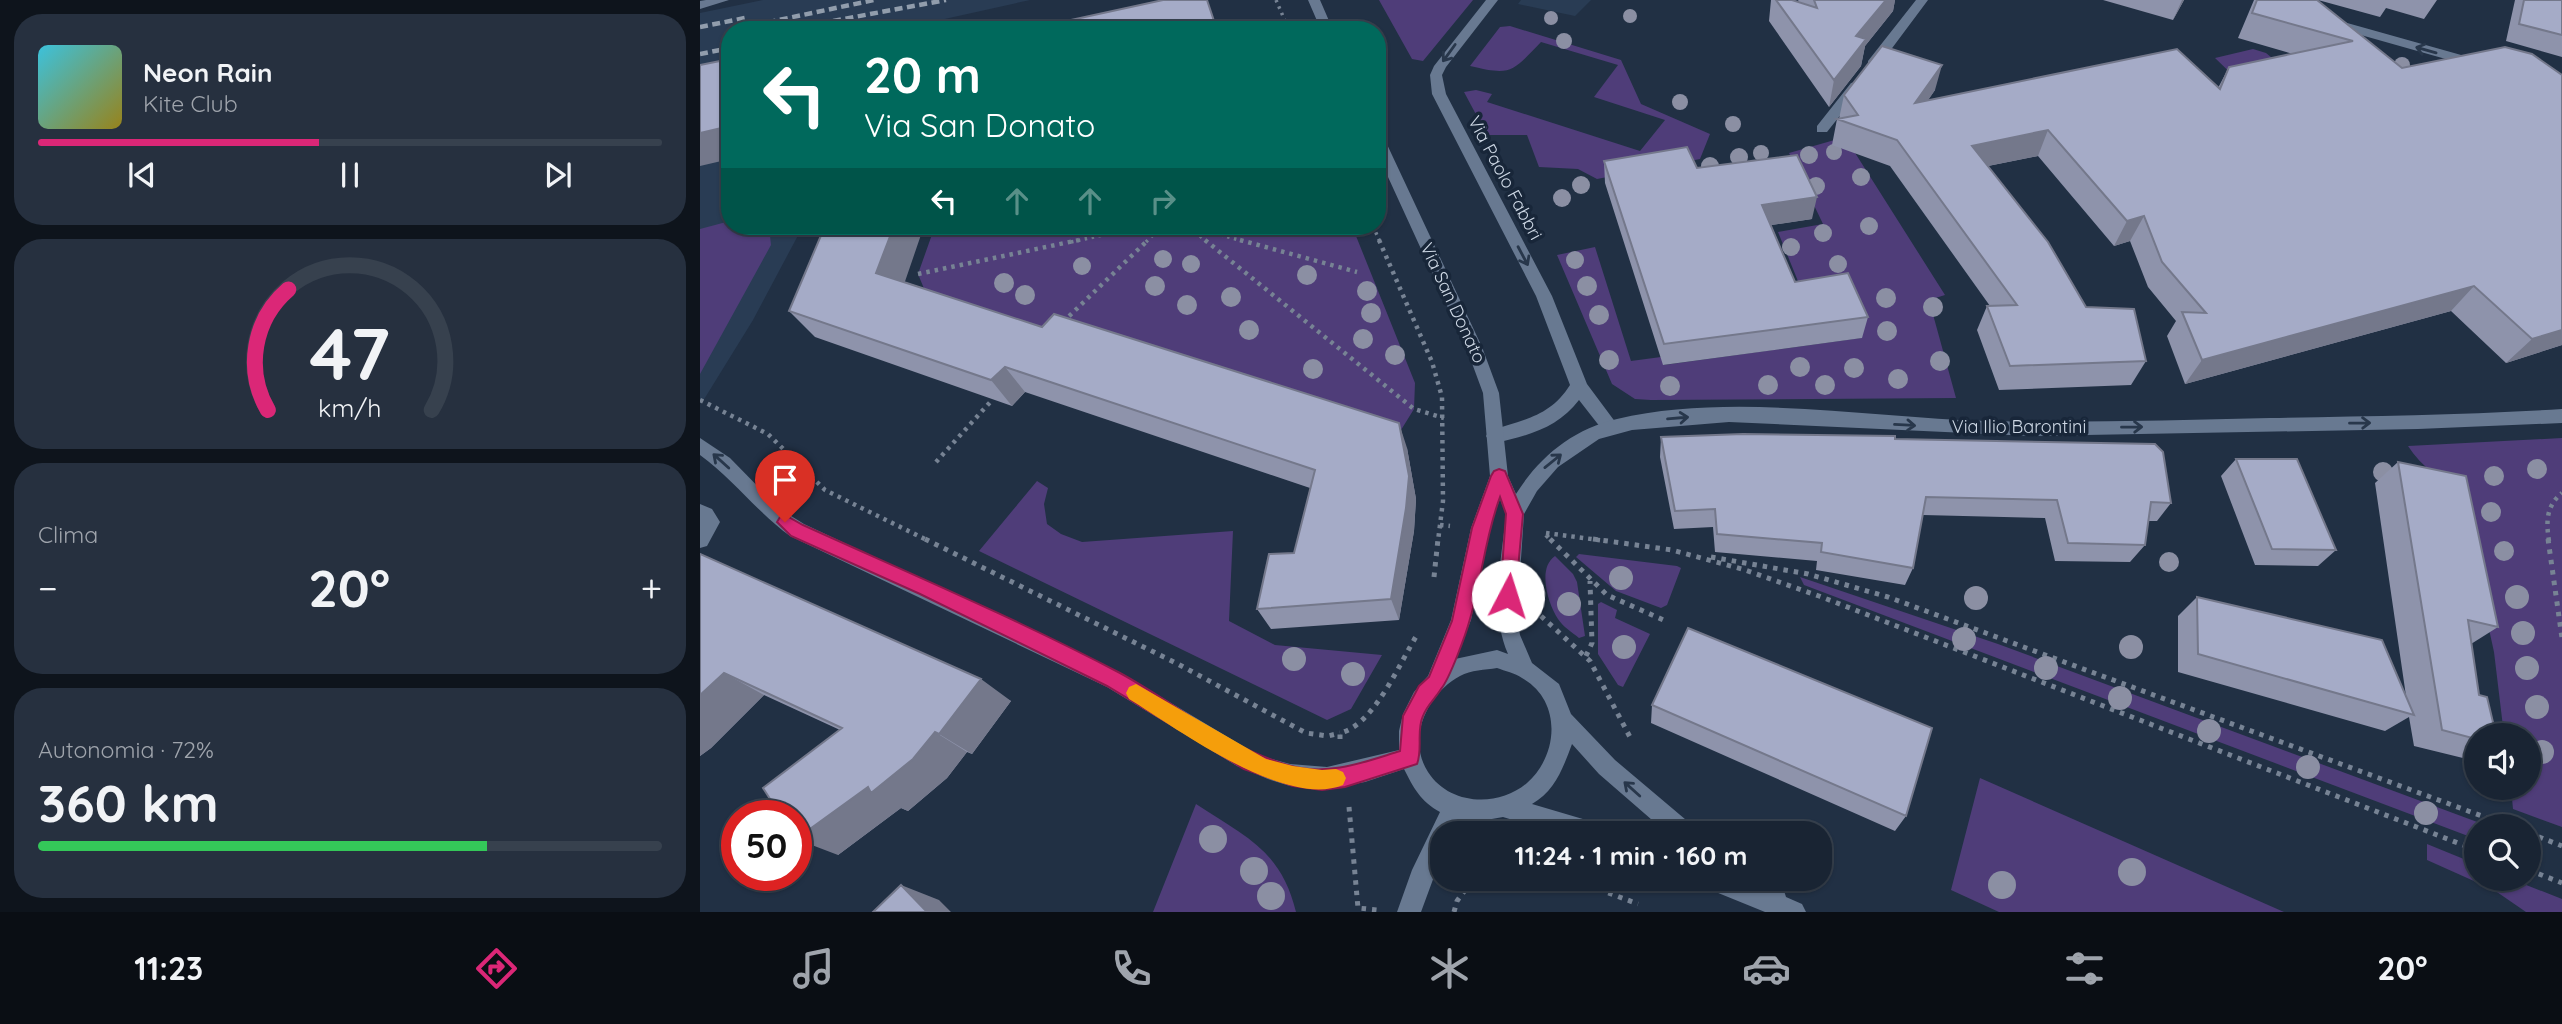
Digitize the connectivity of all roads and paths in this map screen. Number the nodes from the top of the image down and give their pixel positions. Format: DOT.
graph roads {
  1 [pos="723,0"];
  2 [pos="1276,0"];
  3 [pos="1314,0"];
  4 [pos="1492,0"];
  5 [pos="1922,0"];
  6 [pos="700,5"];
  7 [pos="2317,19"];
  8 [pos="1285,21"];
  9 [pos="1323,21"];
  10 [pos="2486,66"];
  11 [pos="1822,129"];
  12 [pos="1386,157"];
  13 [pos="1103,235"];
  14 [pos="1153,235"];
  15 [pos="1225,235"];
  16 [pos="1377,235"];
  17 [pos="1200,236"];
  18 [pos="1357,272"];
  19 [pos="918,274"];
  20 [pos="1061,324"];
  21 [pos="1579,386"];
  22 [pos="993,399"];
  23 [pos="700,400"];
  24 [pos="2562,416"];
  25 [pos="1444,418"];
  26 [pos="1610,427"];
  27 [pos="1495,436"];
  28 [pos="700,445"];
  29 [pos="936,462"];
  30 [pos="1499,476"];
  31 [pos="2562,493"];
  32 [pos="700,512"];
  33 [pos="1514,514"];
  34 [pos="1440,525"];
  35 [pos="1447,526"];
  36 [pos="1536,532"];
  37 [pos="1543,536"];
  38 [pos="700,540"];
  39 [pos="1696,555"];
  40 [pos="1590,580"];
  41 [pos="1432,590"];
  42 [pos="1537,612"];
  43 [pos="1668,622"];
  44 [pos="1422,627"];
  45 [pos="2562,638"];
  46 [pos="1586,656"];
  47 [pos="1524,666"];
  48 [pos="1436,683"];
  49 [pos="1564,721"];
  50 [pos="1340,733"];
  51 [pos="1340,742"];
  52 [pos="1634,744"];
  53 [pos="1410,757"];
  54 [pos="1349,806"];
  55 [pos="1453,807"];
  56 [pos="1504,807"];
  57 [pos="2477,814"];
  58 [pos="1552,821"];
  59 [pos="1670,821"];
  60 [pos="2541,838"];
  61 [pos="2464,845"];
  62 [pos="2562,846"];
  63 [pos="2541,875"];
  64 [pos="2562,883"];
  65 [pos="1464,891"];
  66 [pos="1603,891"];
  67 [pos="1742,891"];
  68 [pos="1769,891"];
  69 [pos="1637,904"];
  70 [pos="1358,910"];
  71 [pos="1376,910"];
  72 [pos="1409,912"];
  73 [pos="1454,912"];
  74 [pos="1794,912"];
  75 [pos="1802,912"];
  1 -- 6 [label="main road"];
  2 -- 8 [label="path"];
  3 -- 9 [label="main road"];
  4 -- 21 [label="main road, Via Paolo Fabbri, one-way"];
  5 -- 11 [label="main road"];
  10 -- 7 [label="main road, one-way"];
  12 -- 27 [label="main road, Via San Donato"];
  13 -- 19 [label="path"];
  14 -- 20 [label="path"];
  15 -- 18 [label="path"];
  16 -- 25 [label="path"];
  17 -- 25 [label="path"];
  21 -- 26 [label="main road, Via Paolo Fabbri"];
  21 -- 27 [label="main road"];
  22 -- 29 [label="path"];
  23 -- 50 [label="path"];
  26 -- 24 [label="main road, Via Ilio Barontini, one-way"];
  25 -- 34 [label="path"];
  33 -- 26 [label="main road, Via Ilio Barontini, one-way"];
  27 -- 30 [label="main road, Via San Donato"];
  53 -- 28 [label="main road, one-way"];
  30 -- 33 [label="main road, Via San Donato"];
  30 -- 48 [label="main road, Via San Donato"];
  31 -- 45 [label="path"];
  32 -- 38 [label="main road"];
  33 -- 47 [label="main road, Via San Donato"];
  34 -- 35 [label="path"];
  34 -- 41 [label="path"];
  36 -- 37 [label="path"];
  37 -- 39 [label="path"];
  37 -- 40 [label="path"];
  39 -- 57 [label="path"];
  39 -- 61 [label="path"];
  40 -- 43 [label="path"];
  40 -- 46 [label="path"];
  42 -- 46 [label="path"];
  44 -- 50 [label="path"];
  46 -- 52 [label="path"];
  47 -- 48 [label="main road"];
  47 -- 49 [label="main road"];
  48 -- 53 [label="main road"];
  49 -- 56 [label="main road"];
  59 -- 49 [label="main road, one-way"];
  50 -- 51 [label="path"];
  53 -- 55 [label="main road"];
  54 -- 70 [label="path"];
  55 -- 56 [label="main road"];
  55 -- 72 [label="main road"];
  56 -- 58 [label="main road"];
  60 -- 62 [label="path"];
  63 -- 64 [label="path"];
  65 -- 73 [label="path"];
  66 -- 69 [label="path"];
  67 -- 74 [label="main road"];
  68 -- 75 [label="main road"];
  70 -- 71 [label="path"];
}
